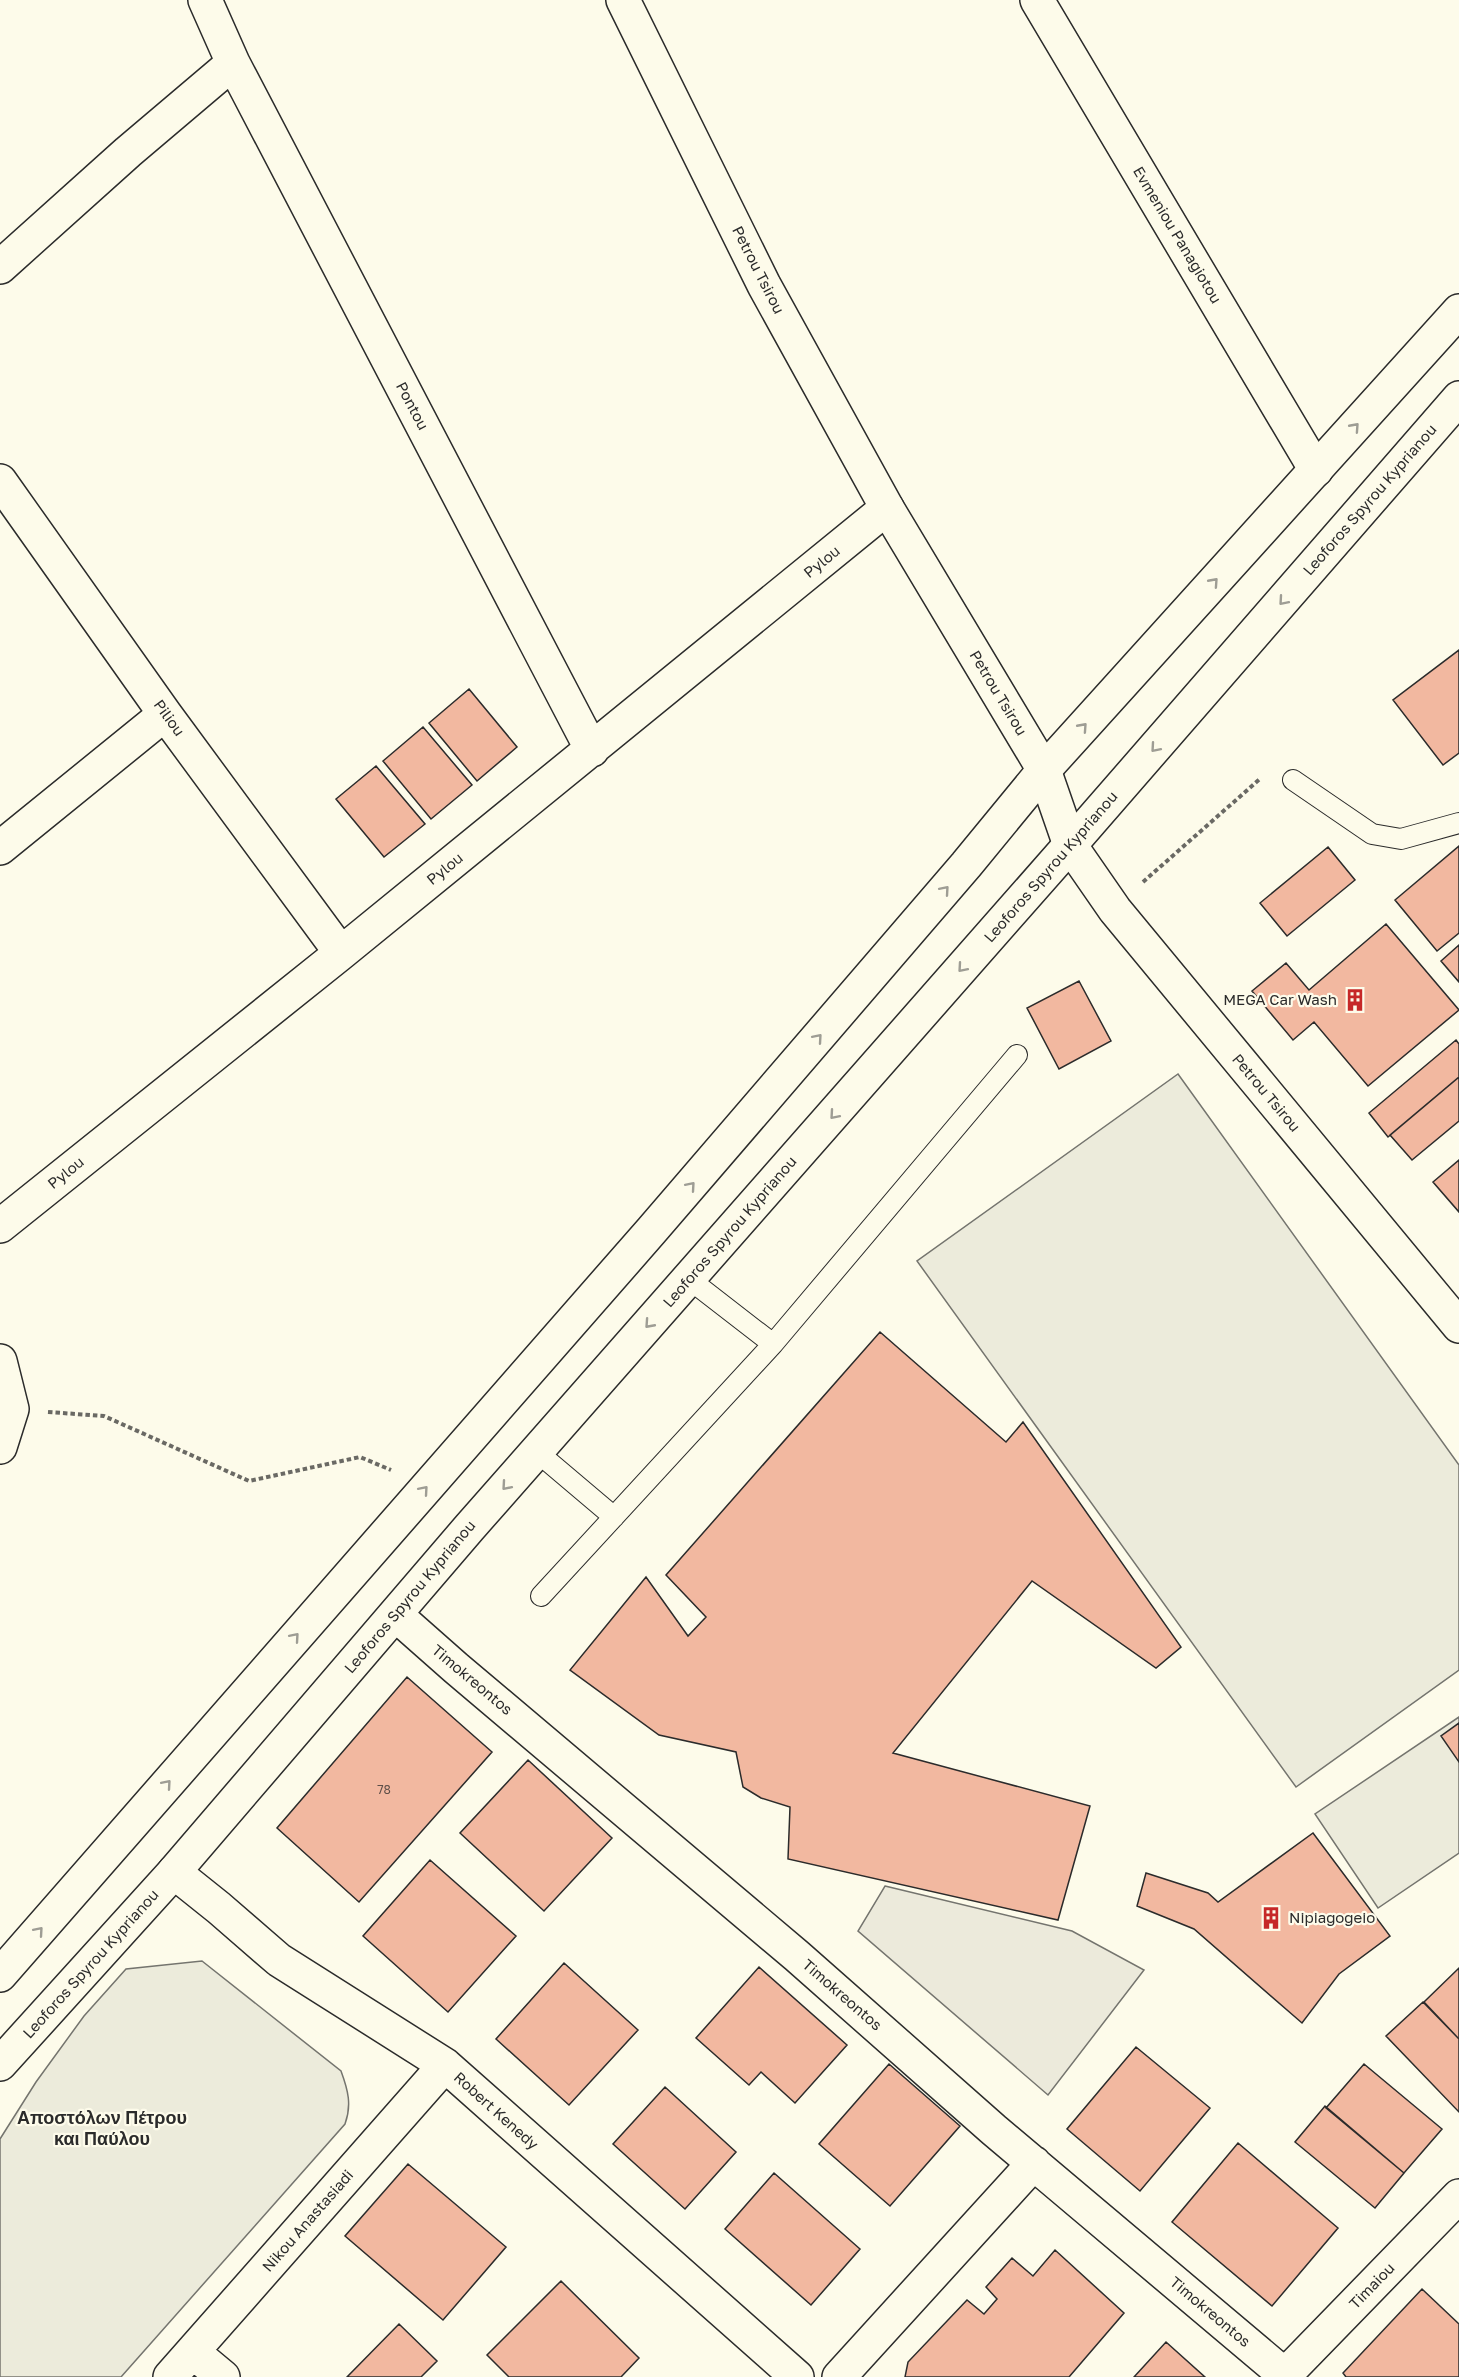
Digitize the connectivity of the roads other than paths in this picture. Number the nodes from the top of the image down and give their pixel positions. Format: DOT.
graph roads {
  1 [pos="205,0"];
  2 [pos="622,0"];
  3 [pos="1037,0"];
  4 [pos="233,63"];
  5 [pos="0,267"];
  6 [pos="1459,311"];
  7 [pos="1459,398"];
  8 [pos="1316,470"];
  9 [pos="2,489"];
  10 [pos="887,508"];
  11 [pos="165,714"];
  12 [pos="592,750"];
  13 [pos="1044,770"];
  14 [pos="1293,780"];
  15 [pos="1459,823"];
  16 [pos="1070,845"];
  17 [pos="0,848"];
  18 [pos="341,953"];
  19 [pos="1017,1055"];
  20 [pos="0,1226"];
  21 [pos="689,1279"];
  22 [pos="1459,1326"];
  23 [pos="773,1344"];
  24 [pos="0,1361"];
  25 [pos="0,1448"];
  26 [pos="536,1451"];
  27 [pos="614,1517"];
  28 [pos="541,1596"];
  29 [pos="396,1614"];
  30 [pos="174,1872"];
  31 [pos="0,1975"];
  32 [pos="0,2064"];
  33 [pos="446,2065"];
  34 [pos="1034,2163"];
  35 [pos="1459,2196"];
  36 [pos="193,2352"];
  37 [pos="1286,2376"];
  38 [pos="170,2377"];
  39 [pos="223,2377"];
  40 [pos="797,2377"];
  41 [pos="839,2377"];
  1 -- 4 [label="street, Pontou"];
  2 -- 10 [label="street, Petrou Tsirou"];
  3 -- 8 [label="street, Evmeniou Panagiotou"];
  4 -- 5 [label="street"];
  4 -- 12 [label="street, Pontou"];
  8 -- 6 [label="street, one-way"];
  7 -- 16 [label="street, Leoforos Spyrou Kyprianou, one-way"];
  13 -- 8 [label="street, one-way"];
  9 -- 11 [label="street, Piliou"];
  10 -- 12 [label="street, Pylou"];
  10 -- 13 [label="street, Petrou Tsirou"];
  11 -- 17 [label="street"];
  11 -- 18 [label="street, Piliou"];
  12 -- 18 [label="street, Pylou"];
  13 -- 16 [label="street, Petrou Tsirou"];
  31 -- 13 [label="street, one-way"];
  14 -- 15 [label="lane"];
  16 -- 21 [label="street, Leoforos Spyrou Kyprianou, one-way"];
  16 -- 22 [label="street, Petrou Tsirou"];
  18 -- 20 [label="street, Pylou"];
  19 -- 23 [label="lane"];
  21 -- 23 [label="lane"];
  21 -- 26 [label="street, Leoforos Spyrou Kyprianou, one-way"];
  23 -- 27 [label="lane"];
  24 -- 25 [label="street"];
  26 -- 27 [label="lane"];
  26 -- 29 [label="street, Leoforos Spyrou Kyprianou, one-way"];
  27 -- 28 [label="lane"];
  29 -- 30 [label="street, Leoforos Spyrou Kyprianou"];
  29 -- 34 [label="street, Timokreontos"];
  30 -- 32 [label="street, Leoforos Spyrou Kyprianou"];
  30 -- 33 [label="street, Robert Kenedy"];
  33 -- 36 [label="street, Nikou Anastasiadi"];
  33 -- 40 [label="street, Robert Kenedy"];
  34 -- 37 [label="street, Timokreontos"];
  34 -- 41 [label="street"];
  35 -- 37 [label="street, Timaiou"];
  36 -- 38 [label="street, Nikou Anastasiadi"];
  36 -- 39 [label="street"];
}
